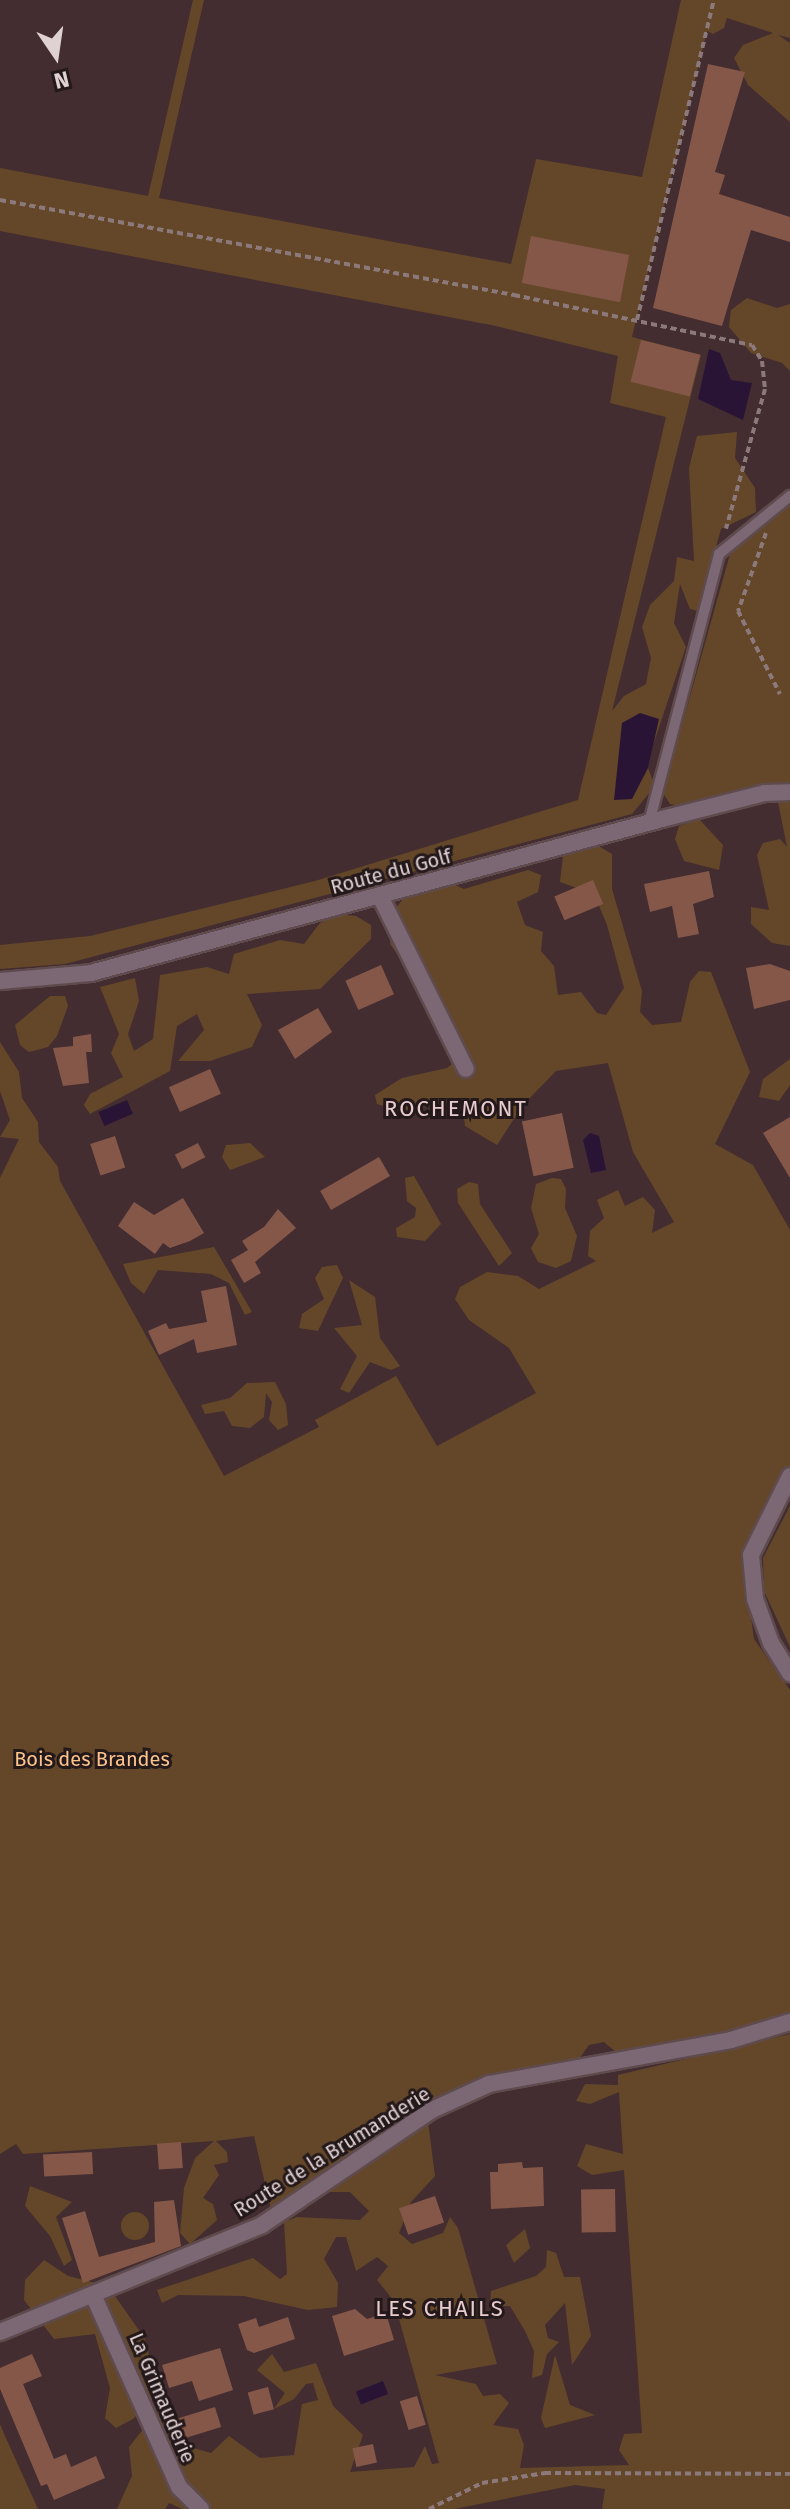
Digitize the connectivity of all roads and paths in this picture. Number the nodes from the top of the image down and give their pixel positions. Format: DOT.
graph roads {
  1 [pos="714,0"];
  2 [pos="0,200"];
  3 [pos="637,320"];
  4 [pos="790,496"];
  5 [pos="766,515"];
  6 [pos="719,554"];
  7 [pos="780,694"];
  8 [pos="790,792"];
  9 [pos="649,823"];
  10 [pos="380,896"];
  11 [pos="0,981"];
  12 [pos="466,1069"];
  13 [pos="790,1476"];
  14 [pos="790,1673"];
  15 [pos="790,2022"];
  16 [pos="94,2297"];
  17 [pos="0,2332"];
  18 [pos="790,2474"];
  19 [pos="201,2509"];
  20 [pos="429,2509"];
  1 -- 3 [label="path"];
  2 -- 3 [label="path"];
  3 -- 6 [label="path"];
  4 -- 5 [label="lane"];
  5 -- 6 [label="lane"];
  5 -- 7 [label="path"];
  6 -- 9 [label="lane"];
  8 -- 9 [label="street, Route du Golf"];
  9 -- 10 [label="street, Route du Golf"];
  10 -- 11 [label="street, Route du Golf"];
  10 -- 12 [label="street"];
  13 -- 14 [label="street"];
  15 -- 16 [label="street, Route de la Brumanderie"];
  16 -- 17 [label="street, Route de la Brumanderie"];
  16 -- 19 [label="street, La Grimauderie"];
  18 -- 20 [label="path"];
}
